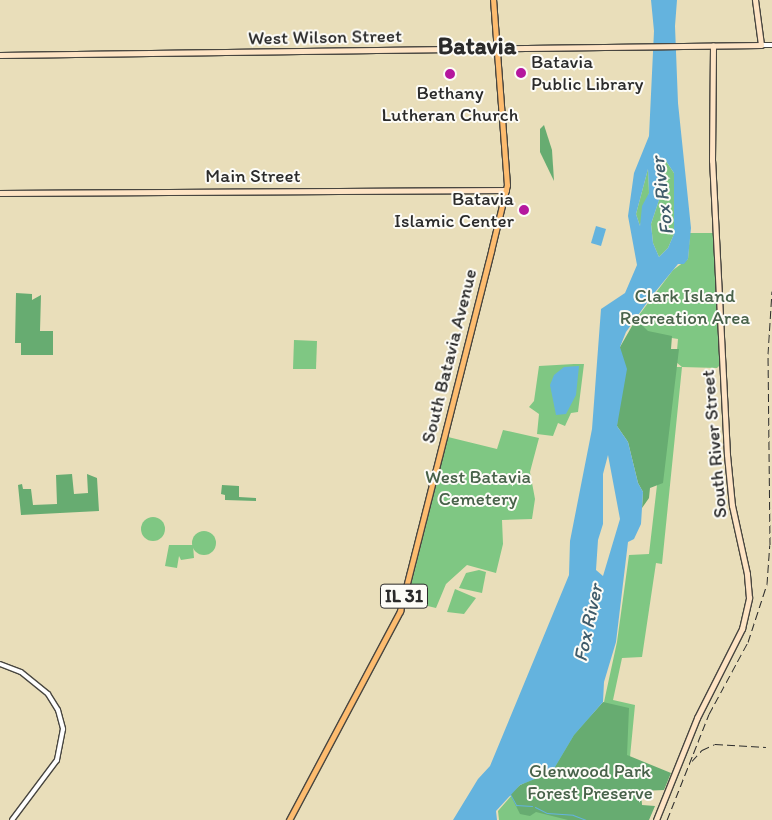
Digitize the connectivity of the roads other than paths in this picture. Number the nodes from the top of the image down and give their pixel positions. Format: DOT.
graph roads {
  1 [pos="493,0"];
  2 [pos="755,0"];
  3 [pos="761,45"];
  4 [pos="772,45"];
  5 [pos="713,46"];
  6 [pos="497,50"];
  7 [pos="0,55"];
  8 [pos="506,190"];
  9 [pos="0,193"];
  10 [pos="0,664"];
  11 [pos="12,820"];
  12 [pos="289,820"];
  13 [pos="656,820"];
  1 -- 6 [label="main road, IL 31"];
  2 -- 3 [label="main road"];
  3 -- 4 [label="street"];
  3 -- 5 [label="main road, West Wilson Street"];
  5 -- 6 [label="main road, West Wilson Street"];
  5 -- 13 [label="main road, South River Street"];
  6 -- 7 [label="main road, West Wilson Street"];
  6 -- 8 [label="main road, South Batavia Avenue / IL 31"];
  8 -- 9 [label="main road, Main Street"];
  8 -- 12 [label="main road, South Batavia Avenue / IL 31"];
  10 -- 11 [label="street"];
}
